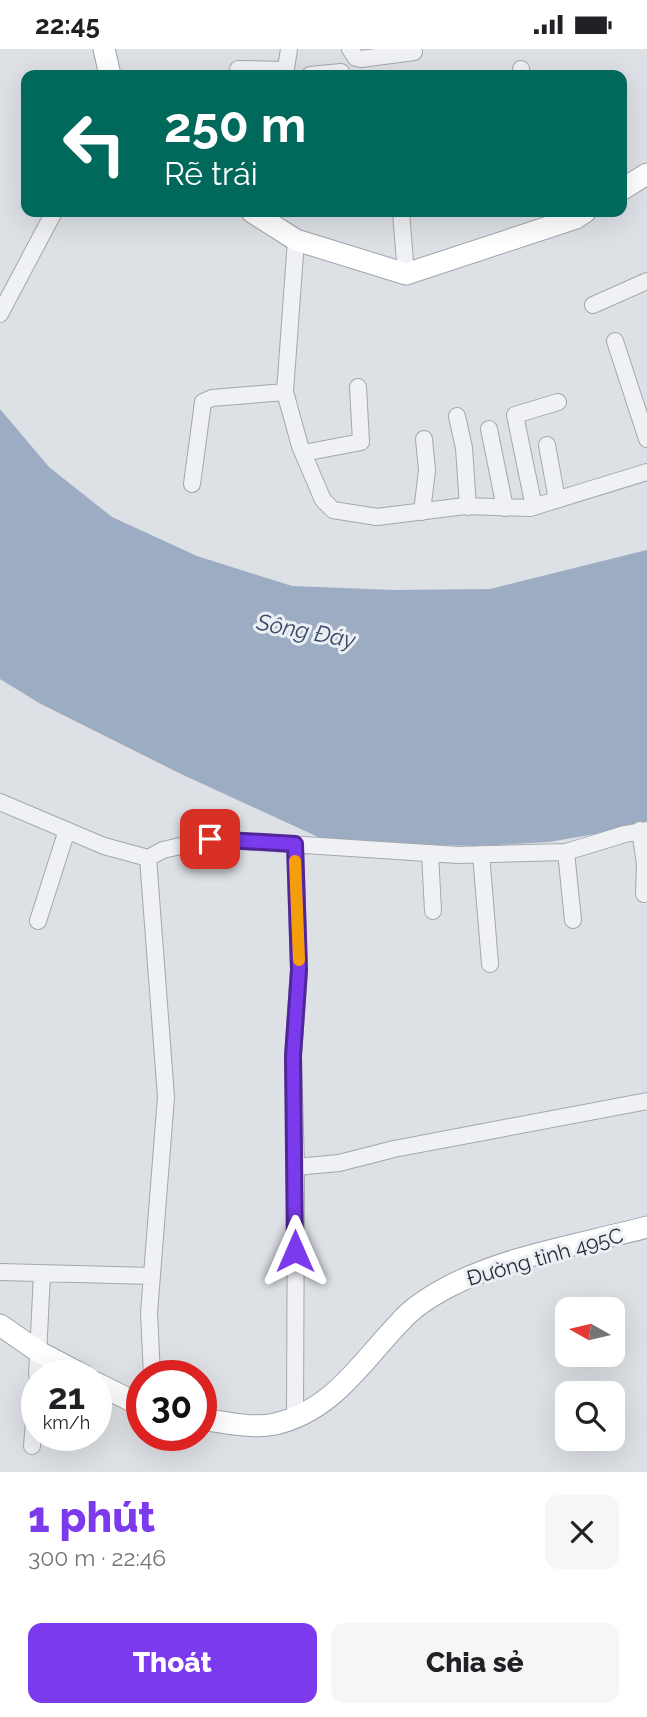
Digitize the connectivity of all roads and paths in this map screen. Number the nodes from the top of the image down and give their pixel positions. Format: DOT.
graph roads {
  1 [pos="104,49"];
  2 [pos="289,49"];
  3 [pos="350,49"];
  4 [pos="414,52"];
  5 [pos="238,69"];
  6 [pos="109,70"];
  7 [pos="250,70"];
  8 [pos="286,70"];
  9 [pos="647,174"];
  10 [pos="627,186"];
  11 [pos="51,217"];
  12 [pos="260,217"];
  13 [pos="401,217"];
  14 [pos="566,217"];
  15 [pos="296,240"];
  16 [pos="406,274"];
  17 [pos="647,281"];
  18 [pos="593,305"];
  19 [pos="0,314"];
  20 [pos="615,341"];
  21 [pos="358,387"];
  22 [pos="285,392"];
  23 [pos="558,402"];
  24 [pos="457,417"];
  25 [pos="489,429"];
  26 [pos="424,439"];
  27 [pos="647,439"];
  28 [pos="547,445"];
  29 [pos="304,453"];
  30 [pos="647,472"];
  31 [pos="192,484"];
  32 [pos="557,500"];
  33 [pos="468,506"];
  34 [pos="534,507"];
  35 [pos="505,508"];
  36 [pos="422,512"];
  37 [pos="1,806"];
  38 [pos="67,830"];
  39 [pos="644,830"];
  40 [pos="295,844"];
  41 [pos="566,852"];
  42 [pos="430,853"];
  43 [pos="481,854"];
  44 [pos="148,858"];
  45 [pos="644,894"];
  46 [pos="433,911"];
  47 [pos="573,920"];
  48 [pos="38,921"];
  49 [pos="490,964"];
  50 [pos="647,1101"];
  51 [pos="296,1167"];
  52 [pos="647,1227"];
  53 [pos="0,1272"];
  54 [pos="42,1274"];
  55 [pos="152,1276"];
  56 [pos="0,1325"];
  57 [pos="39,1352"];
  58 [pos="38,1360"];
  59 [pos="54,1360"];
  60 [pos="151,1360"];
  61 [pos="295,1417"];
  62 [pos="217,1421"];
  1 -- 6 [label="main road"];
  2 -- 8 [label="street"];
  3 -- 4 [label="street"];
  5 -- 7 [label="street"];
  9 -- 10 [label="main road"];
  11 -- 19 [label="street"];
  12 -- 15 [label="main road"];
  13 -- 16 [label="street"];
  14 -- 16 [label="main road"];
  15 -- 16 [label="main road"];
  15 -- 22 [label="street"];
  17 -- 18 [label="street"];
  20 -- 27 [label="street"];
  21 -- 29 [label="street"];
  22 -- 29 [label="street"];
  22 -- 31 [label="street"];
  23 -- 34 [label="street"];
  24 -- 33 [label="street"];
  25 -- 35 [label="street"];
  26 -- 36 [label="street"];
  28 -- 32 [label="street"];
  29 -- 36 [label="street"];
  30 -- 32 [label="street"];
  32 -- 34 [label="street"];
  33 -- 35 [label="street"];
  33 -- 36 [label="street"];
  34 -- 35 [label="street"];
  37 -- 38 [label="street"];
  38 -- 44 [label="street"];
  38 -- 48 [label="street"];
  39 -- 41 [label="street"];
  39 -- 45 [label="street"];
  40 -- 42 [label="street"];
  40 -- 44 [label="street"];
  40 -- 51 [label="street"];
  41 -- 43 [label="street"];
  41 -- 47 [label="street"];
  42 -- 43 [label="street"];
  42 -- 46 [label="street"];
  43 -- 49 [label="street"];
  44 -- 55 [label="street"];
  50 -- 51 [label="street"];
  51 -- 61 [label="street"];
  52 -- 61 [label="main road, Đường tỉnh 495C"];
  53 -- 54 [label="street"];
  54 -- 55 [label="street"];
  54 -- 57 [label="street"];
  55 -- 60 [label="street"];
  56 -- 57 [label="main road"];
  57 -- 58 [label="street"];
  57 -- 59 [label="main road"];
  61 -- 62 [label="main road, Đường tỉnh 495C"];
}
